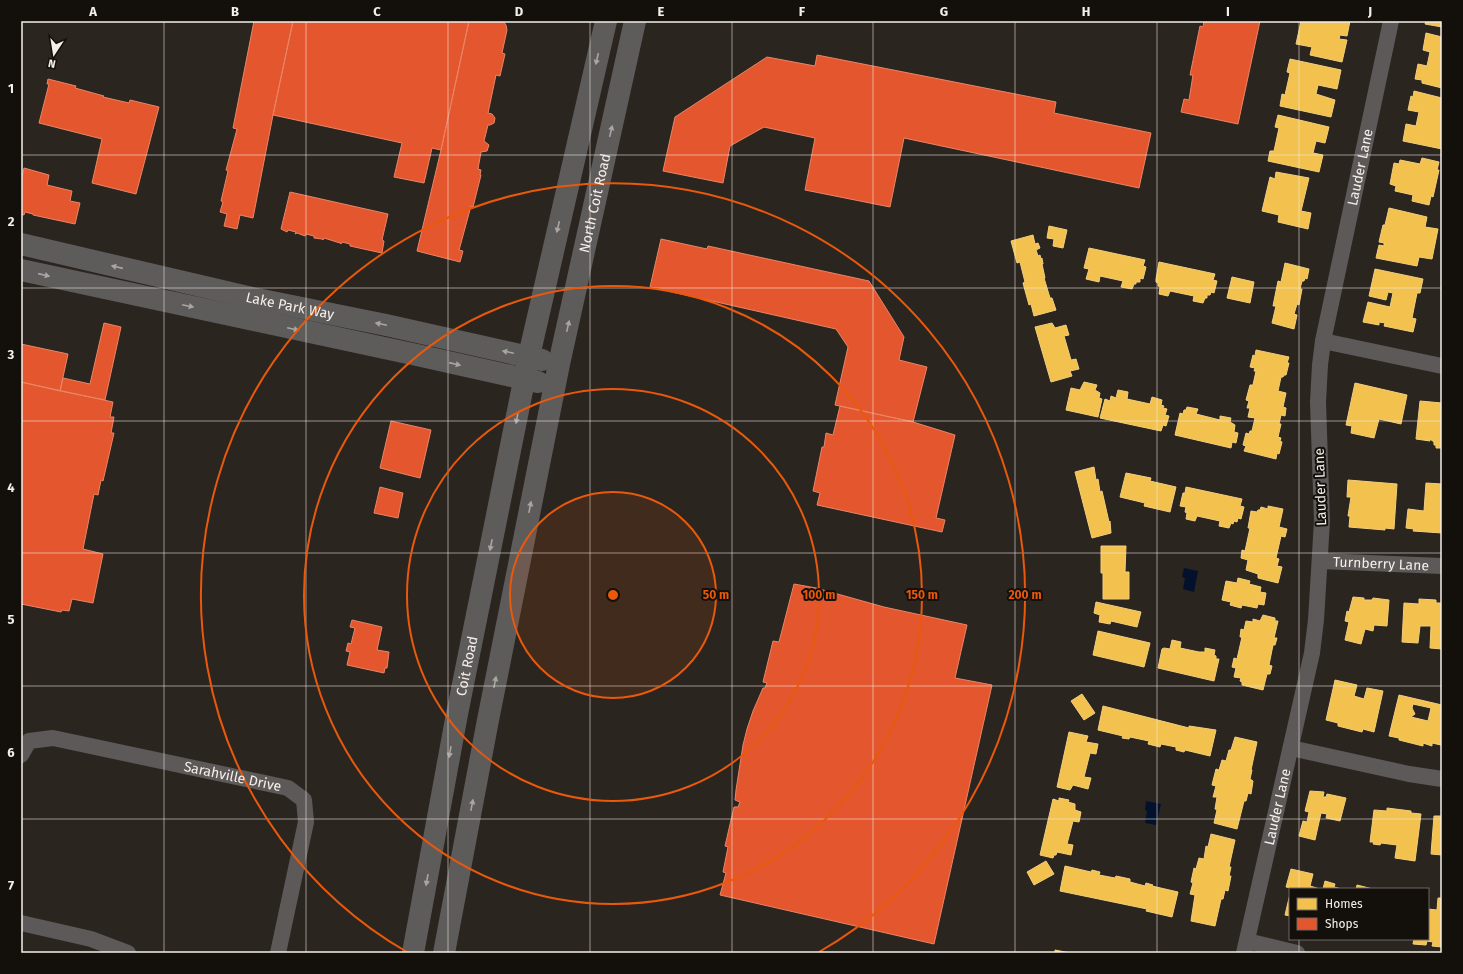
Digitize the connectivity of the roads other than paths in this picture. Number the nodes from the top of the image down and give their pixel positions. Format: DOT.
graph roads {
  1 [pos="606,21"];
  2 [pos="635,21"];
  3 [pos="1390,21"];
  4 [pos="21,244"];
  5 [pos="21,270"];
  6 [pos="1323,341"];
  7 [pos="529,356"];
  8 [pos="559,364"];
  9 [pos="1442,366"];
  10 [pos="524,380"];
  11 [pos="555,386"];
  12 [pos="1320,561"];
  13 [pos="1442,566"];
  14 [pos="25,748"];
  15 [pos="1291,748"];
  16 [pos="1442,779"];
  17 [pos="21,923"];
  18 [pos="1246,947"];
  19 [pos="128,953"];
  20 [pos="278,953"];
  21 [pos="413,953"];
  22 [pos="444,953"];
  23 [pos="1297,953"];
  1 -- 7 [label="main road, one-way"];
  8 -- 2 [label="main road, North Coit Road, one-way"];
  3 -- 6 [label="street, Lauder Lane"];
  7 -- 4 [label="main road, Lake Park Way, one-way"];
  5 -- 10 [label="main road, Lake Park Way, one-way"];
  6 -- 9 [label="street"];
  6 -- 12 [label="street, Lauder Lane"];
  7 -- 8 [label="main road, Lake Park Way"];
  7 -- 10 [label="main road"];
  8 -- 11 [label="main road, North Coit Road"];
  10 -- 11 [label="main road, Lake Park Way"];
  10 -- 21 [label="main road, Coit Road, one-way"];
  22 -- 11 [label="main road, one-way"];
  12 -- 13 [label="street, Turnberry Lane"];
  12 -- 15 [label="street, Lauder Lane"];
  14 -- 20 [label="street, Sarahville Drive"];
  15 -- 16 [label="street"];
  15 -- 18 [label="street, Lauder Lane"];
  17 -- 19 [label="street"];
  18 -- 23 [label="street"];
}
